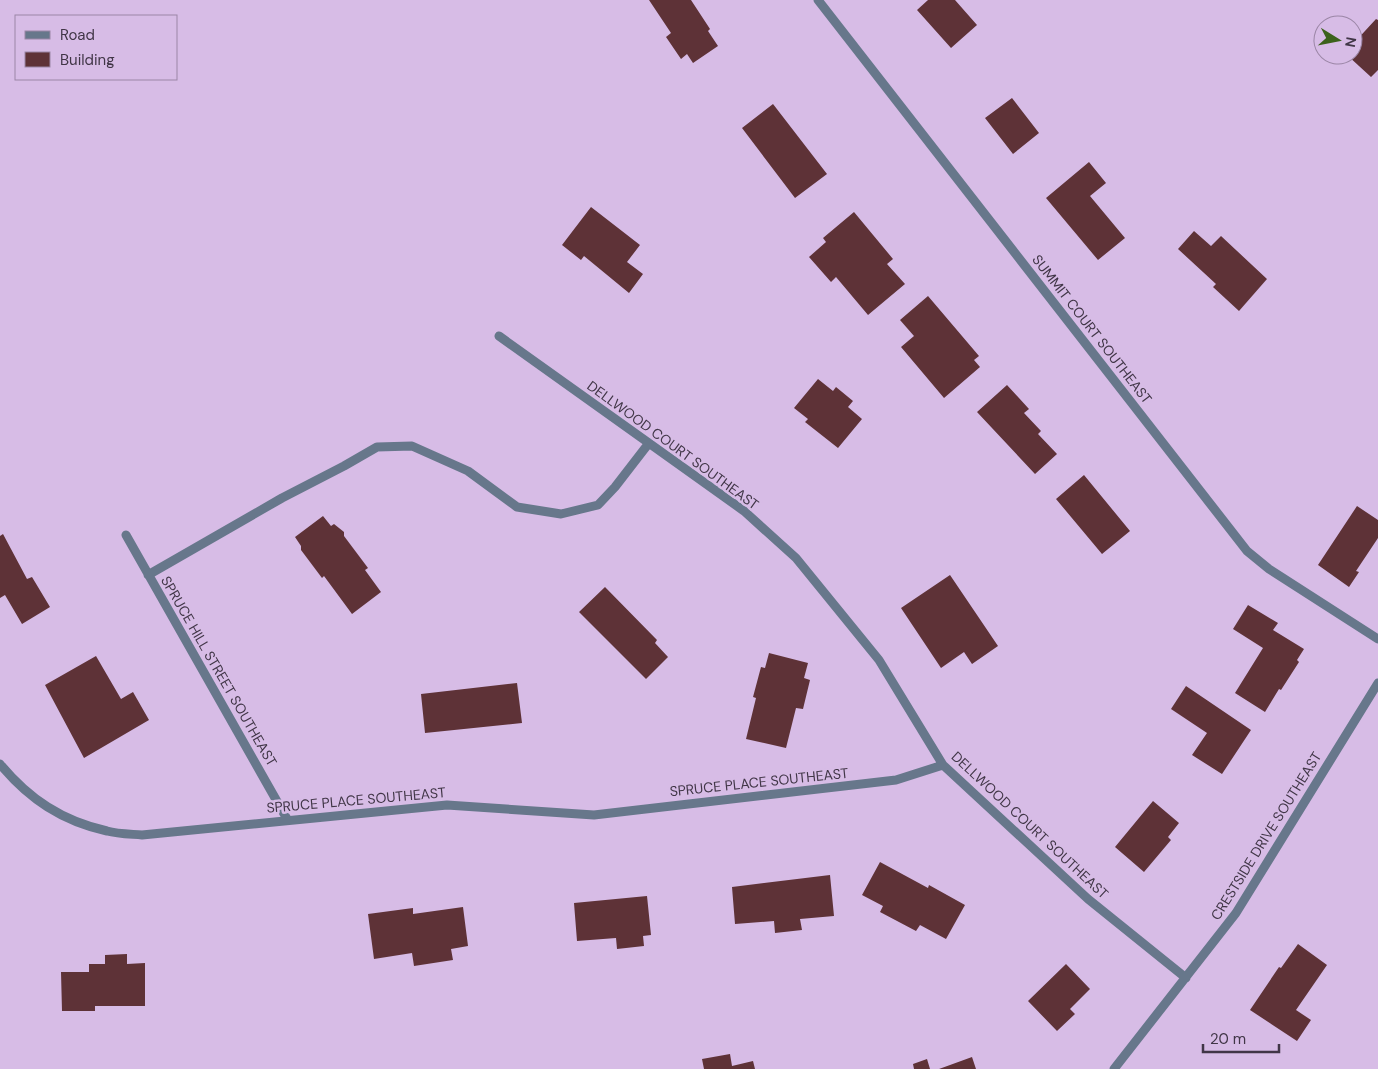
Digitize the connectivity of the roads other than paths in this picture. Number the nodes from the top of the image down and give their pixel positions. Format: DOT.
graph roads {
  1 [pos="818,0"];
  2 [pos="499,336"];
  3 [pos="648,443"];
  4 [pos="126,535"];
  5 [pos="148,575"];
  6 [pos="1378,639"];
  7 [pos="1378,683"];
  8 [pos="0,764"];
  9 [pos="943,765"];
  10 [pos="287,820"];
  11 [pos="1186,978"];
  12 [pos="1114,1069"];
  1 -- 6 [label="street, SUMMIT COURT SOUTHEAST"];
  2 -- 3 [label="street, DELLWOOD COURT SOUTHEAST"];
  3 -- 5 [label="street"];
  3 -- 9 [label="street, DELLWOOD COURT SOUTHEAST"];
  4 -- 5 [label="street, SPRUCE HILL STREET SOUTHEAST"];
  5 -- 10 [label="street, SPRUCE HILL STREET SOUTHEAST"];
  7 -- 11 [label="street, CRESTSIDE DRIVE SOUTHEAST"];
  8 -- 10 [label="street, SPRUCE PLACE SOUTHEAST"];
  9 -- 10 [label="street, SPRUCE PLACE SOUTHEAST"];
  9 -- 11 [label="street, DELLWOOD COURT SOUTHEAST"];
  11 -- 12 [label="street, CRESTSIDE DRIVE SOUTHEAST"];
}
